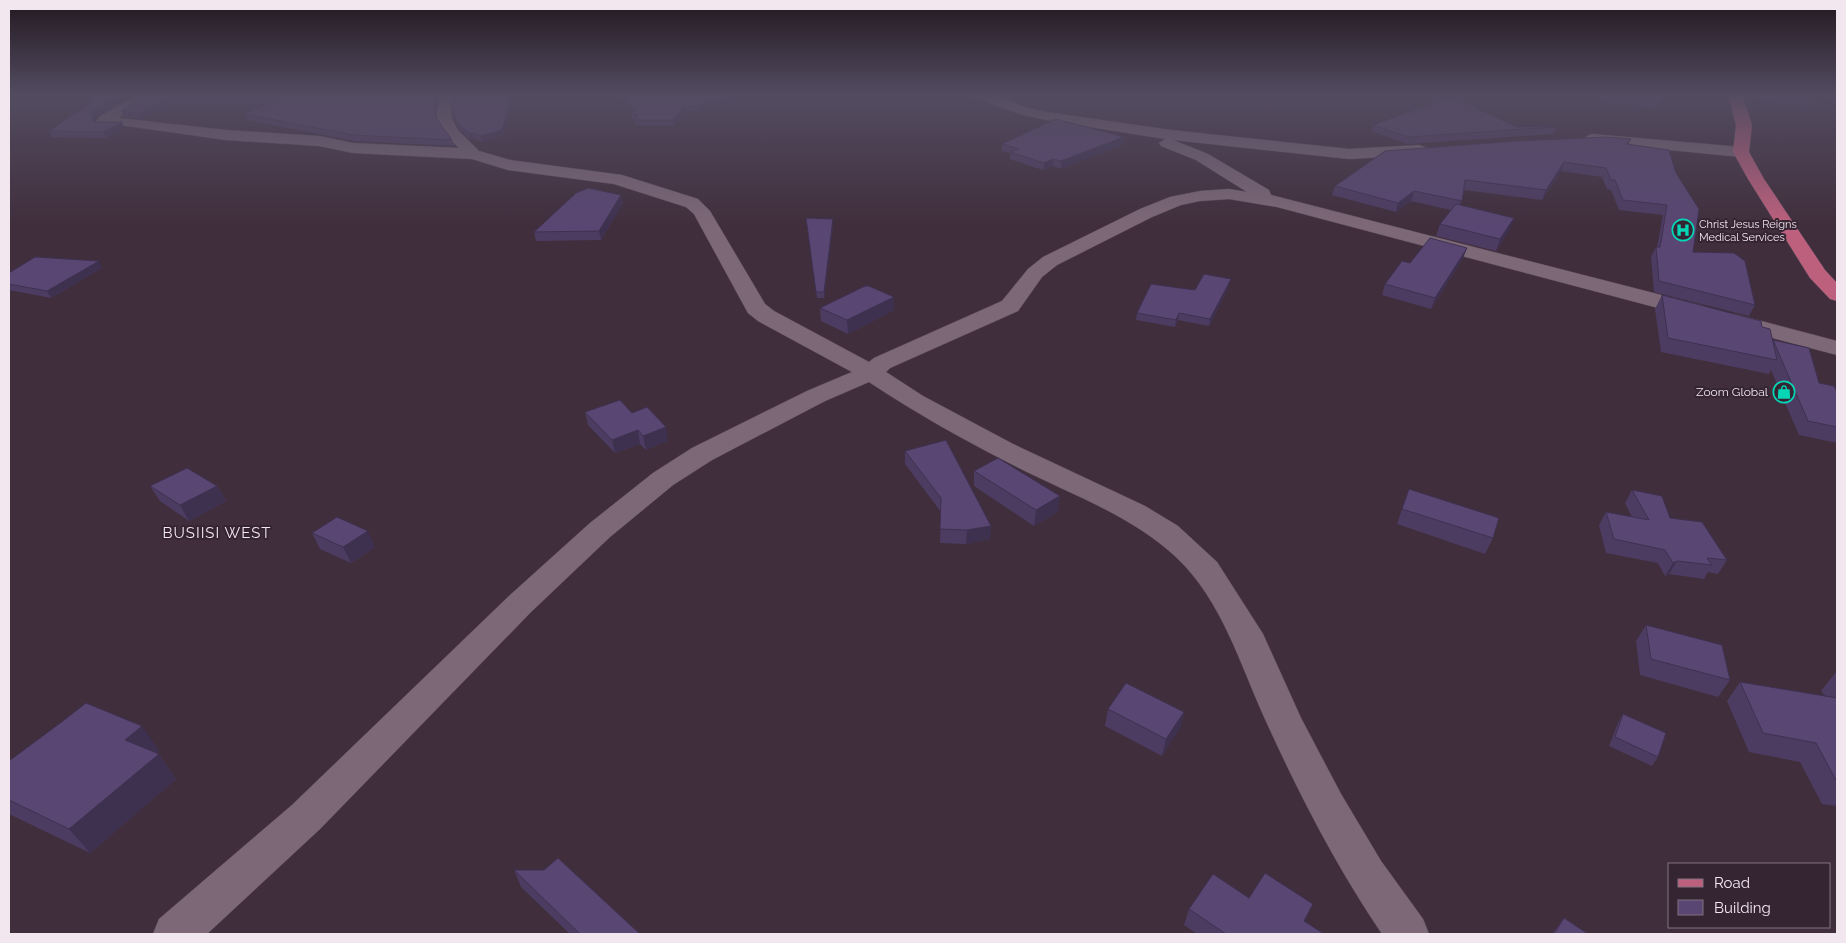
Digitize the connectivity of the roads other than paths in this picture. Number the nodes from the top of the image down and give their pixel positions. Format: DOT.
graph roads {
  1 [pos="286,138"];
  2 [pos="457,138"];
  3 [pos="1150,138"];
  4 [pos="1202,138"];
  5 [pos="1743,138"];
  6 [pos="1573,140"];
  7 [pos="1439,149"];
  8 [pos="1742,152"];
  9 [pos="473,154"];
  10 [pos="1278,202"];
  11 [pos="1837,295"];
  12 [pos="1837,348"];
  13 [pos="871,373"];
  14 [pos="175,934"];
  15 [pos="1407,934"];
  1 -- 9 [label="street"];
  2 -- 9 [label="street"];
  3 -- 10 [label="street"];
  4 -- 7 [label="street"];
  5 -- 8 [label="main road"];
  6 -- 8 [label="street"];
  8 -- 11 [label="main road"];
  9 -- 13 [label="street"];
  10 -- 12 [label="street"];
  10 -- 13 [label="street"];
  13 -- 14 [label="street"];
  13 -- 15 [label="street"];
}
